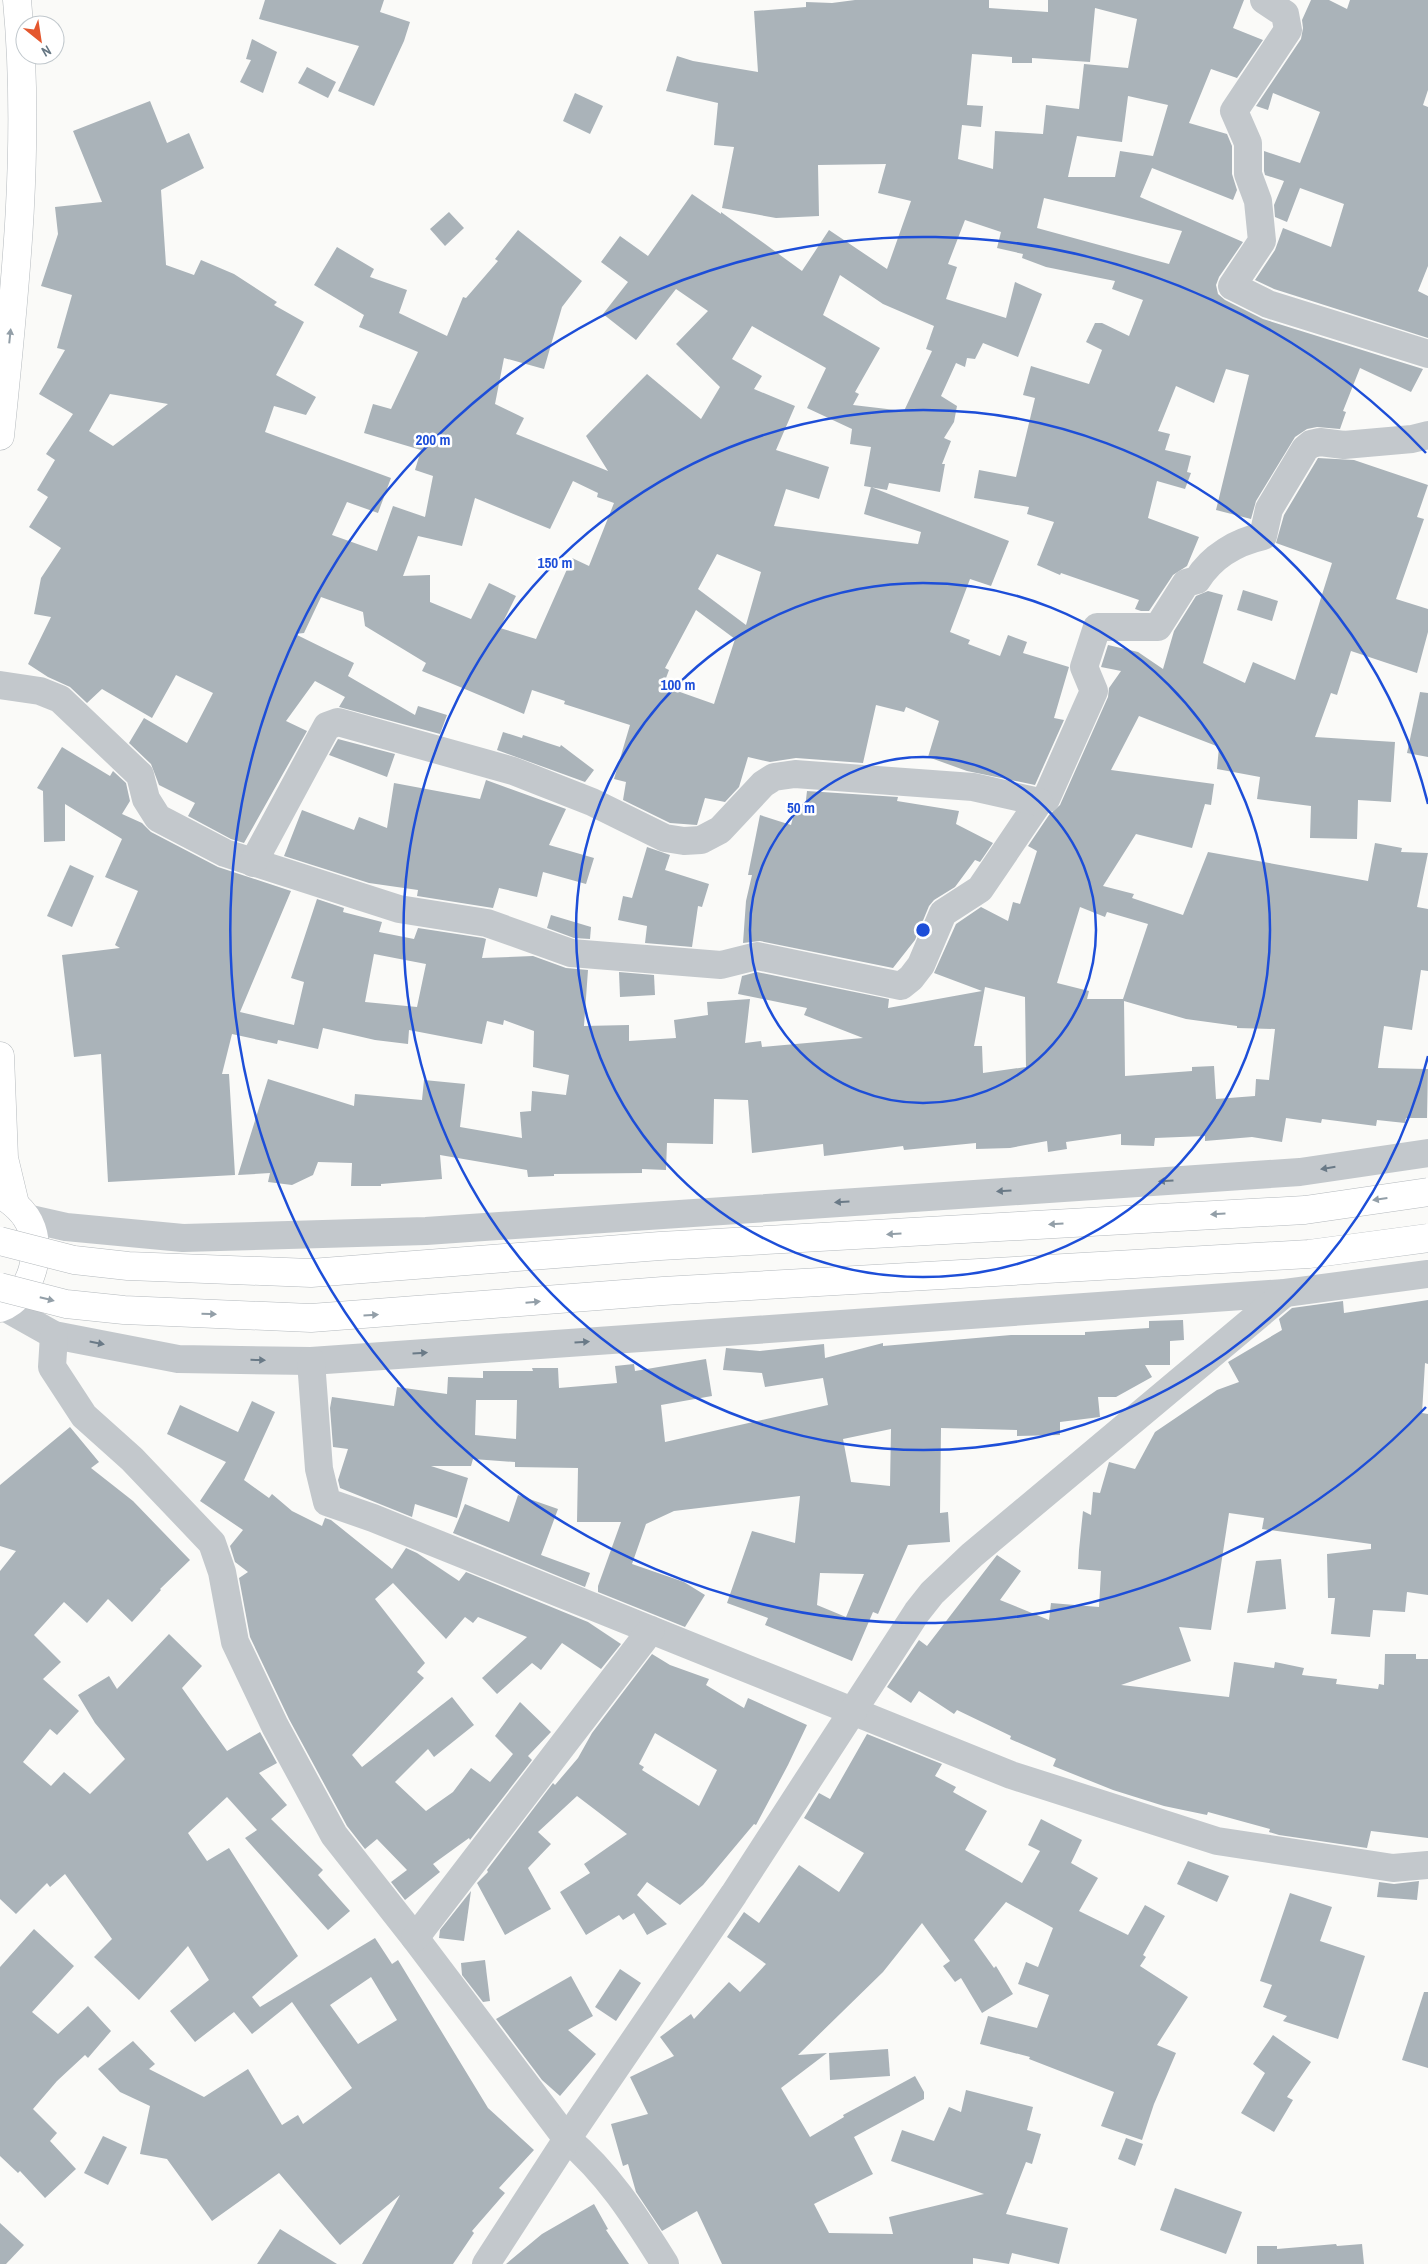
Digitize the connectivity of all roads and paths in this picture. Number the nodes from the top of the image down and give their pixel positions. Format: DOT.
graph roads {
  1 [pos="17,0"];
  2 [pos="1264,0"];
  3 [pos="0,14"];
  4 [pos="0,251"];
  5 [pos="1428,354"];
  6 [pos="1428,435"];
  7 [pos="0,436"];
  8 [pos="0,686"];
  9 [pos="1039,802"];
  10 [pos="253,863"];
  11 [pos="0,1056"];
  12 [pos="1428,1153"];
  13 [pos="1428,1192"];
  14 [pos="14,1205"];
  15 [pos="1428,1238"];
  16 [pos="0,1241"];
  17 [pos="1428,1274"];
  18 [pos="1285,1293"];
  19 [pos="1,1301"];
  20 [pos="54,1335"];
  21 [pos="311,1361"];
  22 [pos="651,1630"];
  23 [pos="853,1710"];
  24 [pos="1428,1865"];
  25 [pos="415,1938"];
  26 [pos="567,2140"];
  27 [pos="486,2264"];
  28 [pos="665,2264"];
  7 -- 1 [label="main road, one-way"];
  2 -- 5 [label="street"];
  3 -- 4 [label="main road"];
  6 -- 9 [label="street"];
  8 -- 10 [label="street"];
  9 -- 10 [label="street"];
  9 -- 10 [label="street"];
  11 -- 14 [label="main road"];
  12 -- 14 [label="street, one-way"];
  13 -- 16 [label="main road, one-way, bridge"];
  14 -- 19 [label="main road"];
  19 -- 15 [label="main road, one-way, bridge"];
  17 -- 18 [label="street"];
  21 -- 18 [label="street, one-way"];
  18 -- 23 [label="street"];
  19 -- 20 [label="street"];
  20 -- 21 [label="street, one-way"];
  20 -- 25 [label="street"];
  21 -- 22 [label="street"];
  22 -- 23 [label="street"];
  22 -- 25 [label="street"];
  23 -- 24 [label="street"];
  23 -- 26 [label="street"];
  25 -- 26 [label="street"];
  26 -- 27 [label="street"];
  26 -- 28 [label="street"];
}
